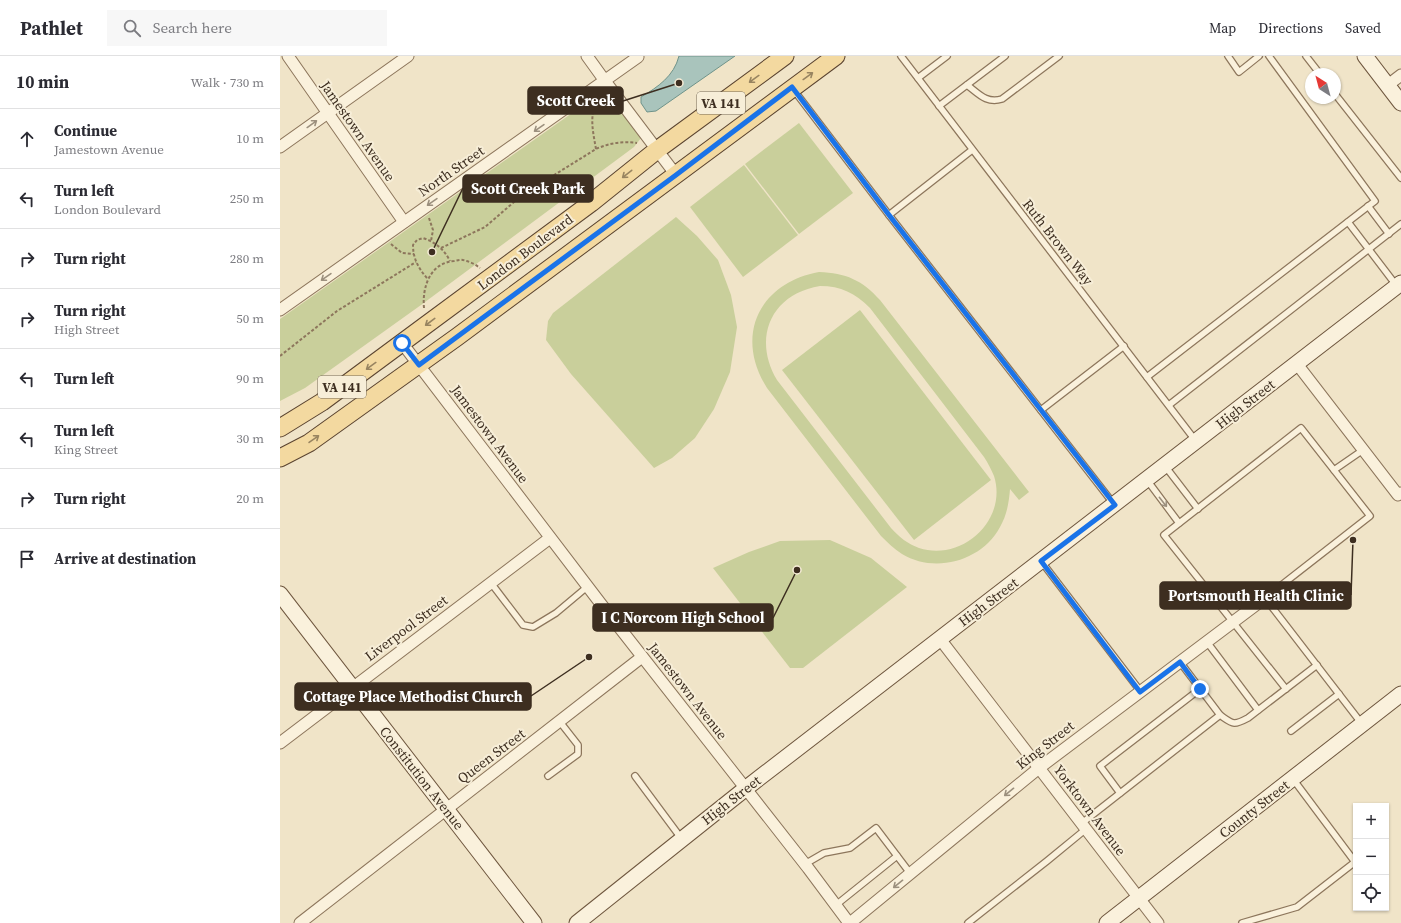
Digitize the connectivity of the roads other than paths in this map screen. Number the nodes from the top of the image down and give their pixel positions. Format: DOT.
graph roads {
  1 [pos="288,56"];
  2 [pos="408,56"];
  3 [pos="587,56"];
  4 [pos="785,56"];
  5 [pos="836,56"];
  6 [pos="901,56"];
  7 [pos="947,56"];
  8 [pos="1005,56"];
  9 [pos="1059,56"];
  10 [pos="1228,56"];
  11 [pos="1259,56"];
  12 [pos="1269,56"];
  13 [pos="1306,56"];
  14 [pos="1365,56"];
  15 [pos="638,57"];
  16 [pos="1315,68"];
  17 [pos="1401,75"];
  18 [pos="918,78"];
  19 [pos="605,81"];
  20 [pos="967,85"];
  21 [pos="1388,85"];
  22 [pos="792,87"];
  23 [pos="1341,102"];
  24 [pos="1401,102"];
  25 [pos="939,106"];
  26 [pos="327,113"];
  27 [pos="280,147"];
  28 [pos="657,150"];
  29 [pos="972,150"];
  30 [pos="676,175"];
  31 [pos="1401,178"];
  32 [pos="1368,206"];
  33 [pos="889,215"];
  34 [pos="404,222"];
  35 [pos="1348,222"];
  36 [pos="1401,224"];
  37 [pos="1389,234"];
  38 [pos="1369,249"];
  39 [pos="1399,285"];
  40 [pos="280,310"];
  41 [pos="402,343"];
  42 [pos="1124,346"];
  43 [pos="1297,364"];
  44 [pos="419,365"];
  45 [pos="1147,377"];
  46 [pos="1169,405"];
  47 [pos="1041,410"];
  48 [pos="280,428"];
  49 [pos="1197,442"];
  50 [pos="1363,450"];
  51 [pos="280,458"];
  52 [pos="1165,466"];
  53 [pos="1334,470"];
  54 [pos="1147,480"];
  55 [pos="1400,496"];
  56 [pos="1115,505"];
  57 [pos="1198,508"];
  58 [pos="1179,523"];
  59 [pos="550,538"];
  60 [pos="1041,561"];
  61 [pos="490,583"];
  62 [pos="587,587"];
  63 [pos="1265,598"];
  64 [pos="282,600"];
  65 [pos="1232,622"];
  66 [pos="940,639"];
  67 [pos="1207,642"];
  68 [pos="642,658"];
  69 [pos="1180,662"];
  70 [pos="1317,665"];
  71 [pos="352,688"];
  72 [pos="1200,689"];
  73 [pos="1286,689"];
  74 [pos="1140,692"];
  75 [pos="1339,694"];
  76 [pos="1401,694"];
  77 [pos="1258,710"];
  78 [pos="1220,716"];
  79 [pos="560,722"];
  80 [pos="1362,724"];
  81 [pos="1291,731"];
  82 [pos="280,742"];
  83 [pos="1039,768"];
  84 [pos="548,776"];
  85 [pos="635,776"];
  86 [pos="1292,779"];
  87 [pos="745,789"];
  88 [pos="1120,793"];
  89 [pos="446,809"];
  90 [pos="1084,826"];
  91 [pos="682,839"];
  92 [pos="897,856"];
  93 [pos="805,864"];
  94 [pos="910,873"];
  95 [pos="1139,899"];
  96 [pos="836,905"];
  97 [pos="300,923"];
  98 [pos="534,923"];
  99 [pos="577,923"];
  100 [pos="849,923"];
  101 [pos="968,923"];
  102 [pos="1107,923"];
  103 [pos="1158,923"];
  104 [pos="1242,923"];
  1 -- 26 [label="street, Jamestown Avenue"];
  2 -- 26 [label="street"];
  3 -- 19 [label="street"];
  4 -- 28 [label="main road, London Boulevard / VA 141, one-way"];
  22 -- 5 [label="main road, London Boulevard / VA 141, one-way"];
  6 -- 18 [label="lane, Ruth Brown Way"];
  7 -- 18 [label="lane"];
  8 -- 20 [label="lane"];
  9 -- 20 [label="lane"];
  10 -- 11 [label="lane"];
  12 -- 32 [label="lane"];
  13 -- 16 [label="lane"];
  14 -- 21 [label="main road"];
  15 -- 19 [label="street, North Street"];
  17 -- 21 [label="street"];
  18 -- 25 [label="lane, Ruth Brown Way"];
  19 -- 28 [label="street"];
  19 -- 34 [label="street, North Street, one-way"];
  20 -- 25 [label="lane"];
  21 -- 24 [label="main road"];
  22 -- 30 [label="main road, London Boulevard / VA 141"];
  22 -- 33 [label="lane"];
  23 -- 31 [label="lane"];
  25 -- 29 [label="lane, Ruth Brown Way"];
  27 -- 26 [label="street, one-way"];
  26 -- 34 [label="street, Jamestown Avenue"];
  28 -- 30 [label="street"];
  28 -- 41 [label="main road, London Boulevard / VA 141, one-way"];
  29 -- 33 [label="lane"];
  29 -- 42 [label="lane, Ruth Brown Way"];
  30 -- 44 [label="main road, London Boulevard / VA 141"];
  32 -- 35 [label="lane"];
  32 -- 37 [label="lane"];
  33 -- 47 [label="lane"];
  34 -- 40 [label="street, North Street, one-way"];
  35 -- 38 [label="lane"];
  35 -- 45 [label="lane"];
  36 -- 37 [label="lane"];
  37 -- 38 [label="lane"];
  38 -- 39 [label="lane"];
  38 -- 46 [label="lane"];
  39 -- 43 [label="main road, High Street"];
  41 -- 44 [label="street, Jamestown Avenue"];
  41 -- 48 [label="main road, London Boulevard / VA 141, one-way"];
  42 -- 45 [label="lane, Ruth Brown Way"];
  42 -- 47 [label="lane"];
  43 -- 49 [label="main road, High Street"];
  43 -- 50 [label="street"];
  51 -- 44 [label="main road, London Boulevard / VA 141, one-way"];
  44 -- 59 [label="street, Jamestown Avenue"];
  45 -- 46 [label="lane, Ruth Brown Way"];
  46 -- 49 [label="lane, Ruth Brown Way"];
  47 -- 56 [label="lane"];
  49 -- 52 [label="main road, High Street"];
  50 -- 53 [label="lane"];
  50 -- 55 [label="street"];
  52 -- 54 [label="main road, High Street"];
  52 -- 57 [label="lane"];
  53 -- 57 [label="lane"];
  53 -- 63 [label="lane"];
  54 -- 56 [label="main road, High Street"];
  54 -- 58 [label="lane, one-way"];
  56 -- 60 [label="main road, High Street"];
  57 -- 58 [label="lane"];
  58 -- 65 [label="lane"];
  59 -- 61 [label="street, Liverpool Street"];
  59 -- 62 [label="street, Jamestown Avenue"];
  60 -- 66 [label="main road, High Street"];
  60 -- 74 [label="lane"];
  61 -- 62 [label="lane"];
  61 -- 71 [label="street, Liverpool Street"];
  62 -- 68 [label="street, Jamestown Avenue"];
  63 -- 65 [label="street, King Street"];
  63 -- 70 [label="lane"];
  64 -- 71 [label="main road, Constitution Avenue"];
  65 -- 67 [label="street, King Street"];
  65 -- 73 [label="lane"];
  66 -- 83 [label="street, Yorktown Avenue"];
  66 -- 87 [label="main road, High Street"];
  67 -- 69 [label="street, King Street"];
  67 -- 77 [label="lane"];
  68 -- 79 [label="street, Queen Street"];
  68 -- 87 [label="street, Jamestown Avenue"];
  69 -- 72 [label="lane"];
  69 -- 74 [label="street, King Street"];
  70 -- 73 [label="lane"];
  70 -- 75 [label="lane"];
  71 -- 82 [label="street, Liverpool Street"];
  71 -- 89 [label="main road, Constitution Avenue"];
  72 -- 78 [label="lane"];
  72 -- 88 [label="lane"];
  73 -- 77 [label="lane"];
  74 -- 83 [label="street, King Street"];
  75 -- 80 [label="lane"];
  75 -- 81 [label="lane"];
  76 -- 80 [label="main road, County Street"];
  77 -- 78 [label="lane"];
  78 -- 88 [label="lane"];
  79 -- 84 [label="lane"];
  79 -- 89 [label="street, Queen Street"];
  80 -- 86 [label="main road, County Street"];
  83 -- 90 [label="street, Yorktown Avenue"];
  83 -- 94 [label="street, King Street, one-way"];
  85 -- 91 [label="lane"];
  86 -- 95 [label="main road, County Street"];
  86 -- 104 [label="lane"];
  87 -- 91 [label="main road, High Street"];
  87 -- 93 [label="street, Jamestown Avenue"];
  88 -- 90 [label="lane"];
  89 -- 97 [label="street, Queen Street"];
  89 -- 98 [label="main road, Constitution Avenue"];
  90 -- 95 [label="street, Yorktown Avenue"];
  90 -- 101 [label="lane"];
  91 -- 99 [label="main road, High Street"];
  92 -- 93 [label="lane"];
  92 -- 94 [label="lane"];
  92 -- 96 [label="lane"];
  93 -- 96 [label="street, Jamestown Avenue"];
  94 -- 100 [label="street, King Street, one-way"];
  95 -- 102 [label="main road, County Street"];
  95 -- 103 [label="street, Yorktown Avenue"];
  96 -- 100 [label="street, Jamestown Avenue"];
}
